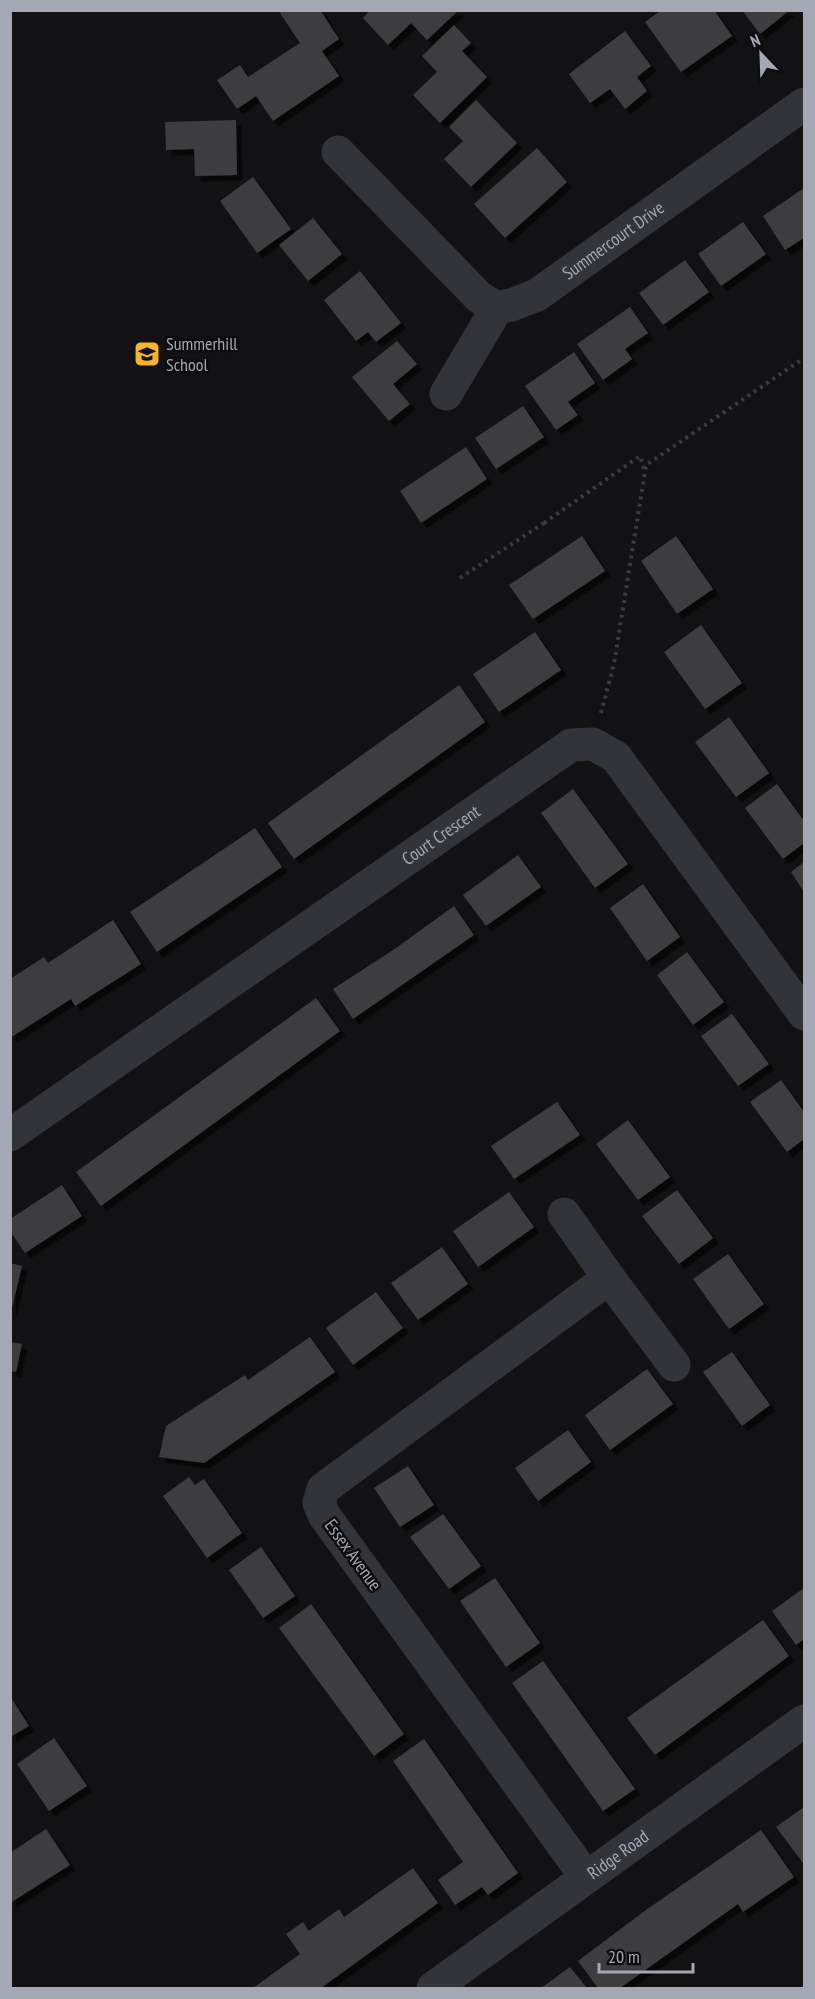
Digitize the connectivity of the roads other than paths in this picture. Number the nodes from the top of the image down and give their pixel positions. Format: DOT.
graph roads {
  1 [pos="804,104"];
  2 [pos="338,152"];
  3 [pos="497,308"];
  4 [pos="446,394"];
  5 [pos="804,1014"];
  6 [pos="10,1135"];
  7 [pos="564,1214"];
  8 [pos="609,1278"];
  9 [pos="674,1365"];
  10 [pos="804,1721"];
  11 [pos="586,1877"];
  12 [pos="433,1989"];
  1 -- 3 [label="street, Summercourt Drive"];
  2 -- 3 [label="street"];
  3 -- 4 [label="street"];
  5 -- 6 [label="street, Court Crescent"];
  7 -- 8 [label="street"];
  8 -- 9 [label="street"];
  8 -- 11 [label="street, Essex Avenue"];
  10 -- 11 [label="street, Ridge Road"];
  11 -- 12 [label="street, Ridge Road"];
}
